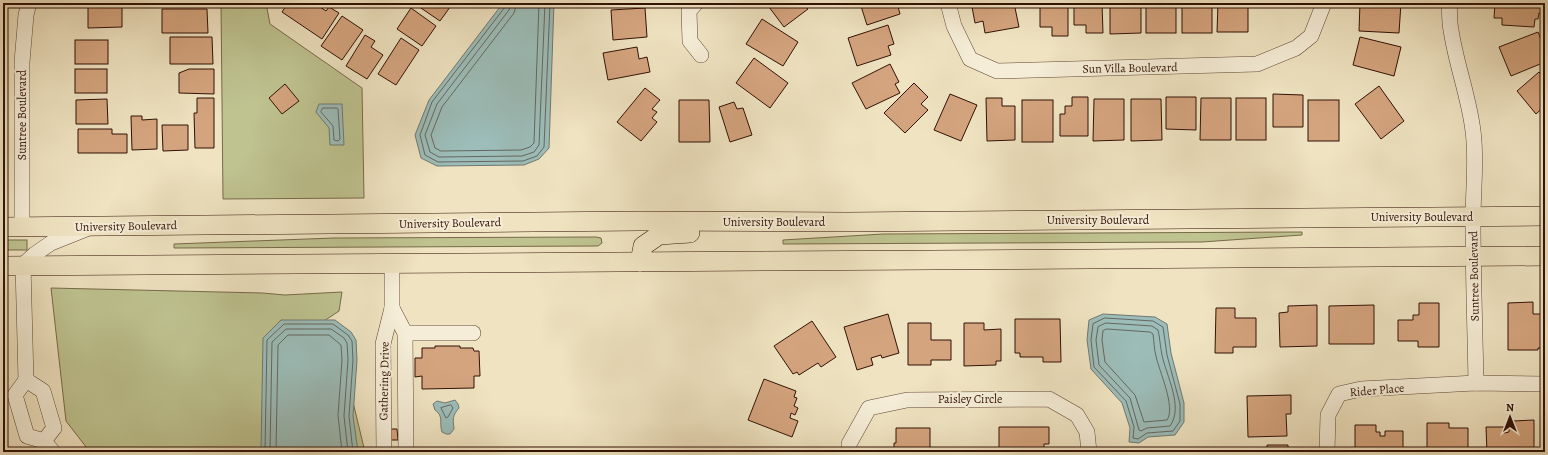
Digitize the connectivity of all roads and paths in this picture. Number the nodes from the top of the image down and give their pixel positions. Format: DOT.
graph roads {
  1 [pos="29,3"];
  2 [pos="696,3"];
  3 [pos="948,3"];
  4 [pos="1324,3"];
  5 [pos="1449,3"];
  6 [pos="701,55"];
  7 [pos="1545,216"];
  8 [pos="1473,217"];
  9 [pos="847,222"];
  10 [pos="93,226"];
  11 [pos="3,227"];
  12 [pos="22,227"];
  13 [pos="1473,256"];
  14 [pos="1545,256"];
  15 [pos="640,262"];
  16 [pos="392,263"];
  17 [pos="23,265"];
  18 [pos="3,266"];
  19 [pos="392,308"];
  20 [pos="405,333"];
  21 [pos="473,333"];
  22 [pos="26,380"];
  23 [pos="1476,383"];
  24 [pos="1545,384"];
  25 [pos="49,446"];
  26 [pos="384,452"];
  27 [pos="406,452"];
  28 [pos="849,452"];
  29 [pos="1089,452"];
  30 [pos="1327,452"];
  1 -- 12 [label="street, Suntree Boulevard"];
  2 -- 6 [label="street"];
  3 -- 4 [label="street, Sun Villa Boulevard"];
  5 -- 8 [label="street, Suntree Boulevard"];
  7 -- 8 [label="main road, University Boulevard"];
  8 -- 9 [label="main road, University Boulevard"];
  8 -- 13 [label="street, Suntree Boulevard"];
  9 -- 10 [label="main road, University Boulevard"];
  9 -- 15 [label="main road"];
  10 -- 12 [label="main road, University Boulevard"];
  10 -- 17 [label="street"];
  11 -- 12 [label="main road, University Boulevard"];
  13 -- 14 [label="main road"];
  13 -- 15 [label="main road"];
  13 -- 23 [label="street, Suntree Boulevard"];
  15 -- 16 [label="main road"];
  16 -- 17 [label="main road"];
  16 -- 19 [label="street, Gathering Drive"];
  17 -- 18 [label="main road"];
  17 -- 22 [label="street"];
  19 -- 20 [label="street"];
  19 -- 26 [label="street, Gathering Drive"];
  20 -- 21 [label="street"];
  20 -- 27 [label="street"];
  22 -- 25 [label="street"];
  22 -- 25 [label="street"];
  23 -- 24 [label="street, Rider Place"];
  23 -- 30 [label="street, Rider Place"];
  28 -- 29 [label="street, Paisley Circle"];
}
